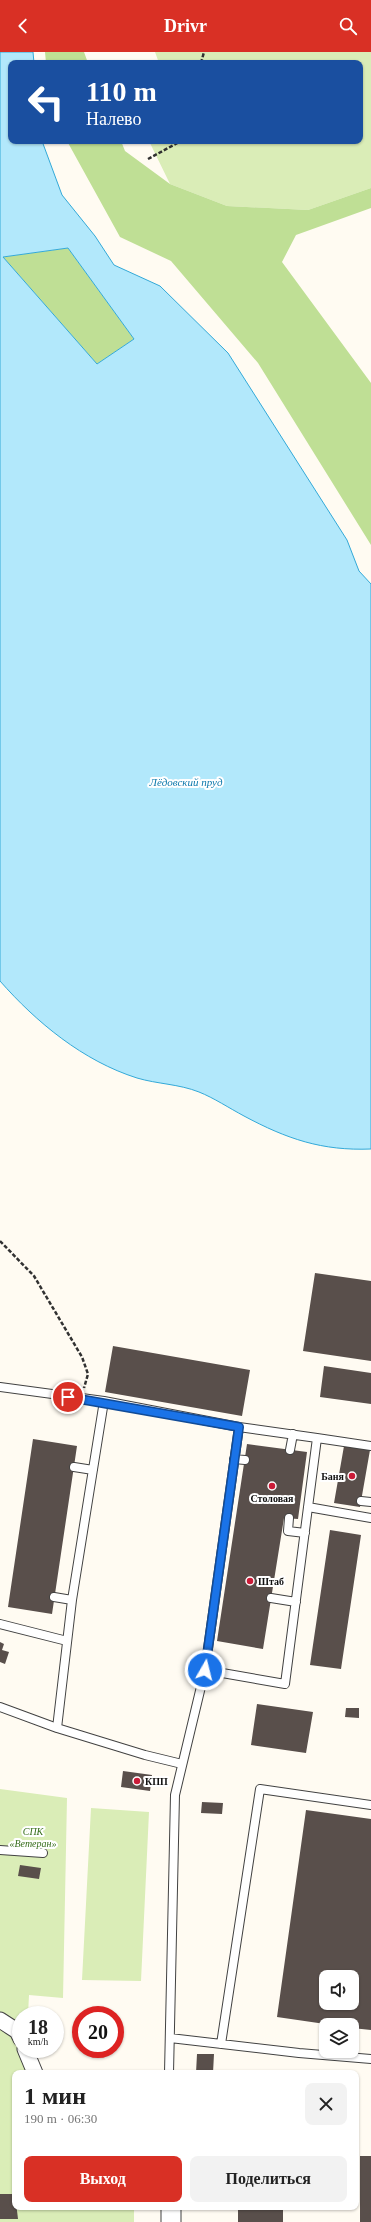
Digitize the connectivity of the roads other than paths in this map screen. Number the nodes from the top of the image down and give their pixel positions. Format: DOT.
graph roads {
  1 [pos="0,1387"];
  2 [pos="104,1401"];
  3 [pos="239,1427"];
  4 [pos="292,1434"];
  5 [pos="317,1438"];
  6 [pos="367,1447"];
  7 [pos="290,1450"];
  8 [pos="234,1459"];
  9 [pos="245,1460"];
  10 [pos="74,1467"];
  11 [pos="93,1470"];
  12 [pos="361,1501"];
  13 [pos="371,1502"];
  14 [pos="308,1507"];
  15 [pos="289,1518"];
  16 [pos="371,1518"];
  17 [pos="305,1532"];
  18 [pos="54,1597"];
  19 [pos="271,1598"];
  20 [pos="72,1600"];
  21 [pos="296,1602"];
  22 [pos="0,1624"];
  23 [pos="67,1641"];
  24 [pos="205,1670"];
  25 [pos="0,1707"];
  26 [pos="57,1728"];
  27 [pos="182,1764"];
  28 [pos="371,1805"];
  29 [pos="0,1850"];
  30 [pos="43,1853"];
  31 [pos="0,2020"];
  32 [pos="12,2027"];
  33 [pos="170,2038"];
  34 [pos="221,2044"];
  35 [pos="29,2058"];
  36 [pos="371,2059"];
  37 [pos="34,2070"];
  38 [pos="169,2070"];
  39 [pos="170,2210"];
  40 [pos="171,2222"];
  1 -- 2 [label="lane"];
  2 -- 3 [label="lane"];
  2 -- 11 [label="lane"];
  3 -- 4 [label="lane"];
  3 -- 8 [label="lane"];
  4 -- 5 [label="lane"];
  4 -- 7 [label="lane"];
  5 -- 6 [label="lane"];
  5 -- 14 [label="lane"];
  8 -- 9 [label="lane"];
  8 -- 24 [label="lane"];
  10 -- 11 [label="lane"];
  11 -- 20 [label="lane"];
  12 -- 13 [label="lane"];
  14 -- 16 [label="lane"];
  14 -- 17 [label="lane"];
  15 -- 17 [label="lane"];
  17 -- 21 [label="lane"];
  18 -- 20 [label="lane"];
  19 -- 21 [label="lane"];
  20 -- 23 [label="lane"];
  21 -- 24 [label="lane"];
  22 -- 23 [label="lane"];
  23 -- 26 [label="lane"];
  24 -- 27 [label="lane"];
  25 -- 26 [label="lane"];
  26 -- 27 [label="lane"];
  27 -- 33 [label="lane"];
  28 -- 34 [label="lane"];
  29 -- 30 [label="lane"];
  31 -- 32 [label="street"];
  33 -- 34 [label="lane"];
  33 -- 38 [label="lane"];
  34 -- 36 [label="lane"];
  35 -- 37 [label="street"];
  39 -- 40 [label="street"];
}
